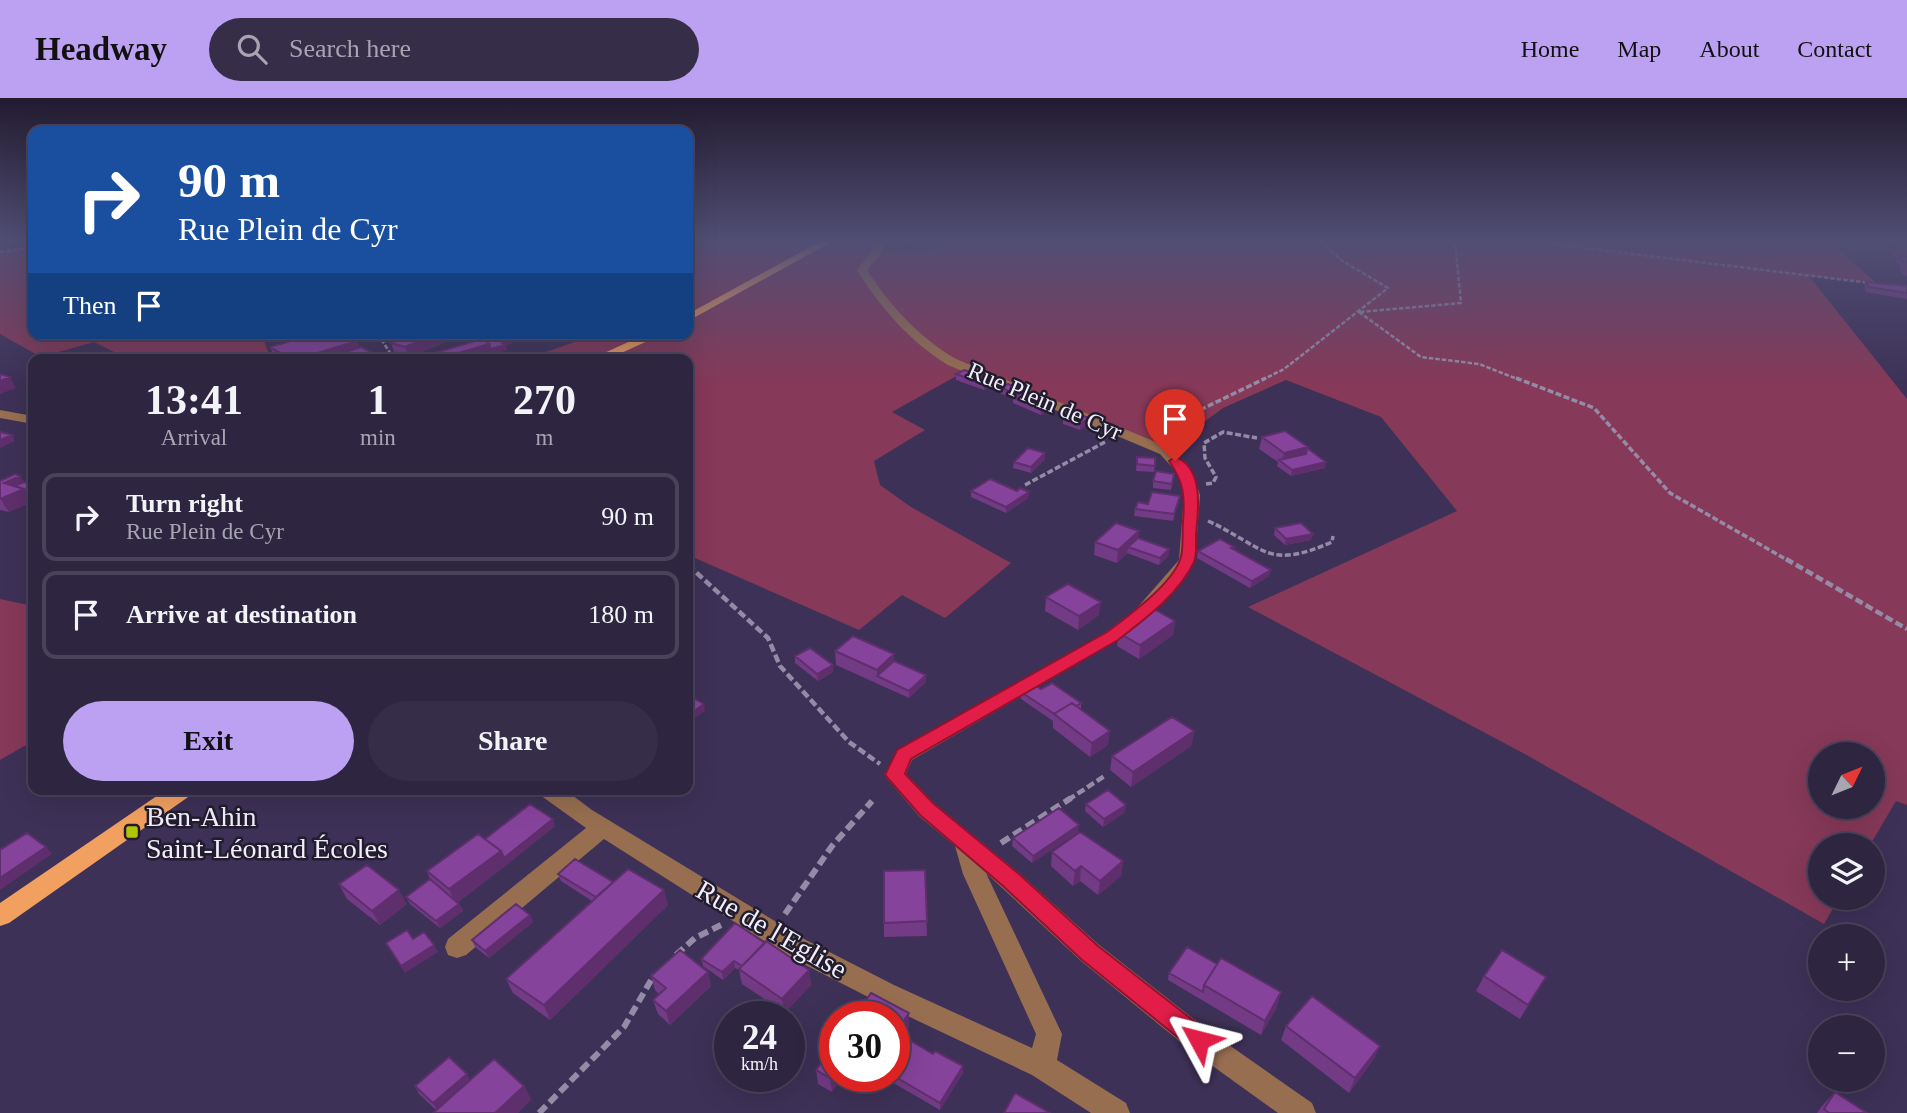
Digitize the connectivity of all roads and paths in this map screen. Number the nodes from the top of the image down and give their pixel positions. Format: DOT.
graph roads {
  1 [pos="742,288"];
  2 [pos="872,288"];
  3 [pos="1388,288"];
  4 [pos="1460,288"];
  5 [pos="1359,312"];
  6 [pos="693,315"];
  7 [pos="643,340"];
  8 [pos="609,354"];
  9 [pos="0,414"];
  10 [pos="28,419"];
  11 [pos="1122,433"];
  12 [pos="1257,438"];
  13 [pos="1151,445"];
  14 [pos="1026,485"];
  15 [pos="1189,486"];
  16 [pos="1191,514"];
  17 [pos="1333,536"];
  18 [pos="693,570"];
  19 [pos="1907,629"];
  20 [pos="895,775"];
  21 [pos="1106,775"];
  22 [pos="174,795"];
  23 [pos="557,795"];
  24 [pos="872,802"];
  25 [pos="603,827"];
  26 [pos="973,849"];
  27 [pos="744,914"];
  28 [pos="0,916"];
  29 [pos="773,932"];
  30 [pos="457,947"];
  31 [pos="669,961"];
  32 [pos="661,969"];
  33 [pos="1042,1066"];
  34 [pos="540,1113"];
  35 [pos="1116,1113"];
  36 [pos="1302,1113"];
  1 -- 6 [label="main road"];
  2 -- 11 [label="street, Rue Plein de Cyr"];
  3 -- 5 [label="path"];
  4 -- 5 [label="path"];
  5 -- 13 [label="path"];
  5 -- 19 [label="path"];
  7 -- 8 [label="main road"];
  9 -- 10 [label="street"];
  11 -- 13 [label="street, Rue Plein de Cyr"];
  11 -- 14 [label="path"];
  12 -- 15 [label="path"];
  13 -- 15 [label="street, Rue Plein de Cyr"];
  15 -- 16 [label="street, Rue Plein de Cyr"];
  16 -- 17 [label="path"];
  16 -- 20 [label="street, Rue Plein de Cyr"];
  18 -- 20 [label="path"];
  20 -- 26 [label="street"];
  21 -- 26 [label="path"];
  22 -- 28 [label="main road"];
  23 -- 25 [label="street, Rue de l'Eglise"];
  24 -- 29 [label="path"];
  25 -- 27 [label="street, Rue de l'Eglise"];
  25 -- 30 [label="street"];
  26 -- 33 [label="street"];
  26 -- 36 [label="street"];
  27 -- 29 [label="street, Rue de l'Eglise"];
  27 -- 31 [label="path"];
  29 -- 33 [label="street, Rue de l'Eglise"];
  32 -- 34 [label="path"];
  33 -- 35 [label="street, Rue de l'Eglise"];
}
